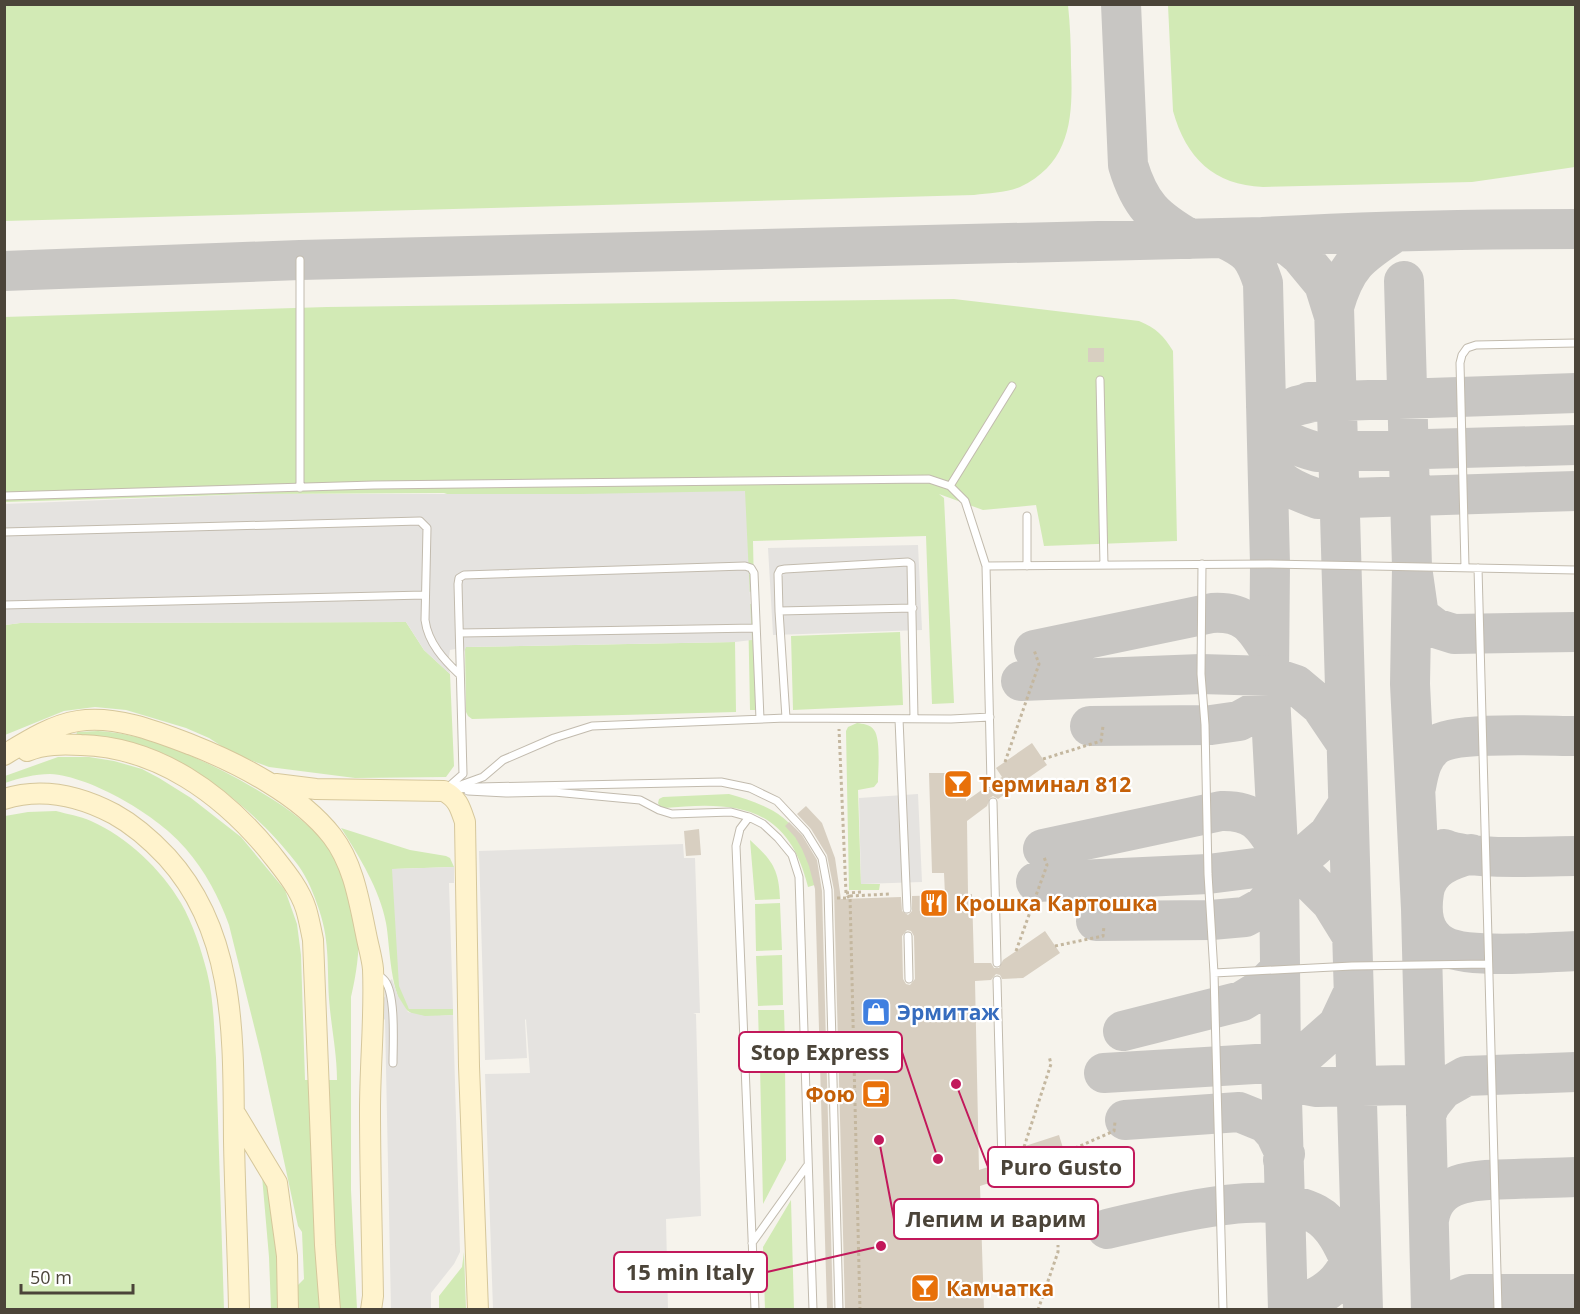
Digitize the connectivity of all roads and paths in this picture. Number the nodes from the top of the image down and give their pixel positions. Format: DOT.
graph roads {
  1 [pos="300,260"];
  2 [pos="1575,343"];
  3 [pos="1100,380"];
  4 [pos="1012,386"];
  5 [pos="950,486"];
  6 [pos="300,488"];
  7 [pos="4,496"];
  8 [pos="1027,516"];
  9 [pos="4,532"];
  10 [pos="1202,564"];
  11 [pos="1104,565"];
  12 [pos="986,566"];
  13 [pos="1027,566"];
  14 [pos="1465,567"];
  15 [pos="1478,568"];
  16 [pos="1575,570"];
  17 [pos="425,595"];
  18 [pos="4,605"];
  19 [pos="913,608"];
  20 [pos="779,611"];
  21 [pos="756,628"];
  22 [pos="460,633"];
  23 [pos="1034,650"];
  24 [pos="460,675"];
  25 [pos="990,717"];
  26 [pos="760,718"];
  27 [pos="786,718"];
  28 [pos="838,718"];
  29 [pos="899,718"];
  30 [pos="914,718"];
  31 [pos="1103,726"];
  32 [pos="4,757"];
  33 [pos="1043,759"];
  34 [pos="1005,762"];
  35 [pos="269,784"];
  36 [pos="991,784"];
  37 [pos="444,790"];
  38 [pos="4,799"];
  39 [pos="993,802"];
  40 [pos="749,817"];
  41 [pos="1044,857"];
  42 [pos="862,892"];
  43 [pos="846,893"];
  44 [pos="890,894"];
  45 [pos="835,898"];
  46 [pos="907,909"];
  47 [pos="1104,926"];
  48 [pos="908,936"];
  49 [pos="1055,946"];
  50 [pos="1016,951"];
  51 [pos="997,963"];
  52 [pos="1488,964"];
  53 [pos="373,968"];
  54 [pos="1214,973"];
  55 [pos="909,979"];
  56 [pos="997,980"];
  57 [pos="1049,1056"];
  58 [pos="393,1063"];
  59 [pos="234,1112"];
  60 [pos="1114,1122"];
  61 [pos="1024,1147"];
  62 [pos="1064,1152"];
  63 [pos="1002,1162"];
  64 [pos="807,1166"];
  65 [pos="752,1243"];
  66 [pos="1058,1245"];
  67 [pos="373,1305"];
  68 [pos="330,1309"];
  69 [pos="239,1310"];
  70 [pos="288,1310"];
  71 [pos="478,1310"];
  72 [pos="755,1310"];
  73 [pos="813,1310"];
  74 [pos="840,1310"];
  75 [pos="860,1310"];
  76 [pos="1038,1310"];
  77 [pos="1223,1310"];
  78 [pos="1498,1310"];
  1 -- 6 [label="lane"];
  2 -- 14 [label="lane"];
  3 -- 11 [label="lane"];
  4 -- 5 [label="lane"];
  5 -- 6 [label="lane"];
  5 -- 12 [label="lane"];
  6 -- 7 [label="lane"];
  8 -- 13 [label="lane"];
  9 -- 17 [label="lane"];
  10 -- 11 [label="lane"];
  10 -- 14 [label="lane"];
  10 -- 54 [label="lane"];
  11 -- 13 [label="lane"];
  12 -- 13 [label="lane"];
  12 -- 25 [label="lane"];
  14 -- 15 [label="lane"];
  15 -- 16 [label="lane"];
  15 -- 52 [label="lane"];
  17 -- 18 [label="lane"];
  17 -- 24 [label="lane"];
  19 -- 20 [label="lane"];
  19 -- 20 [label="lane"];
  19 -- 30 [label="lane"];
  20 -- 27 [label="lane"];
  21 -- 22 [label="lane"];
  21 -- 22 [label="lane"];
  21 -- 26 [label="lane"];
  22 -- 24 [label="lane"];
  23 -- 34 [label="path"];
  24 -- 37 [label="lane"];
  25 -- 30 [label="lane"];
  25 -- 36 [label="lane"];
  26 -- 27 [label="lane"];
  26 -- 37 [label="lane"];
  27 -- 28 [label="lane"];
  28 -- 29 [label="lane"];
  28 -- 43 [label="path"];
  29 -- 30 [label="lane"];
  29 -- 46 [label="lane"];
  31 -- 33 [label="path"];
  32 -- 35 [label="street"];
  32 -- 68 [label="street"];
  35 -- 37 [label="street"];
  35 -- 53 [label="street"];
  37 -- 40 [label="lane"];
  37 -- 71 [label="street"];
  37 -- 74 [label="lane"];
  38 -- 59 [label="street"];
  39 -- 51 [label="lane"];
  40 -- 64 [label="lane"];
  40 -- 65 [label="lane"];
  41 -- 50 [label="path"];
  42 -- 43 [label="path"];
  43 -- 45 [label="path"];
  44 -- 75 [label="path"];
  47 -- 49 [label="path"];
  48 -- 55 [label="lane"];
  52 -- 54 [label="lane"];
  52 -- 78 [label="lane"];
  53 -- 58 [label="lane"];
  53 -- 67 [label="street"];
  54 -- 77 [label="lane"];
  56 -- 63 [label="lane"];
  57 -- 61 [label="path"];
  59 -- 69 [label="street"];
  59 -- 70 [label="street"];
  60 -- 62 [label="path"];
  64 -- 65 [label="lane"];
  64 -- 73 [label="lane"];
  65 -- 72 [label="lane"];
  66 -- 76 [label="path"];
}
